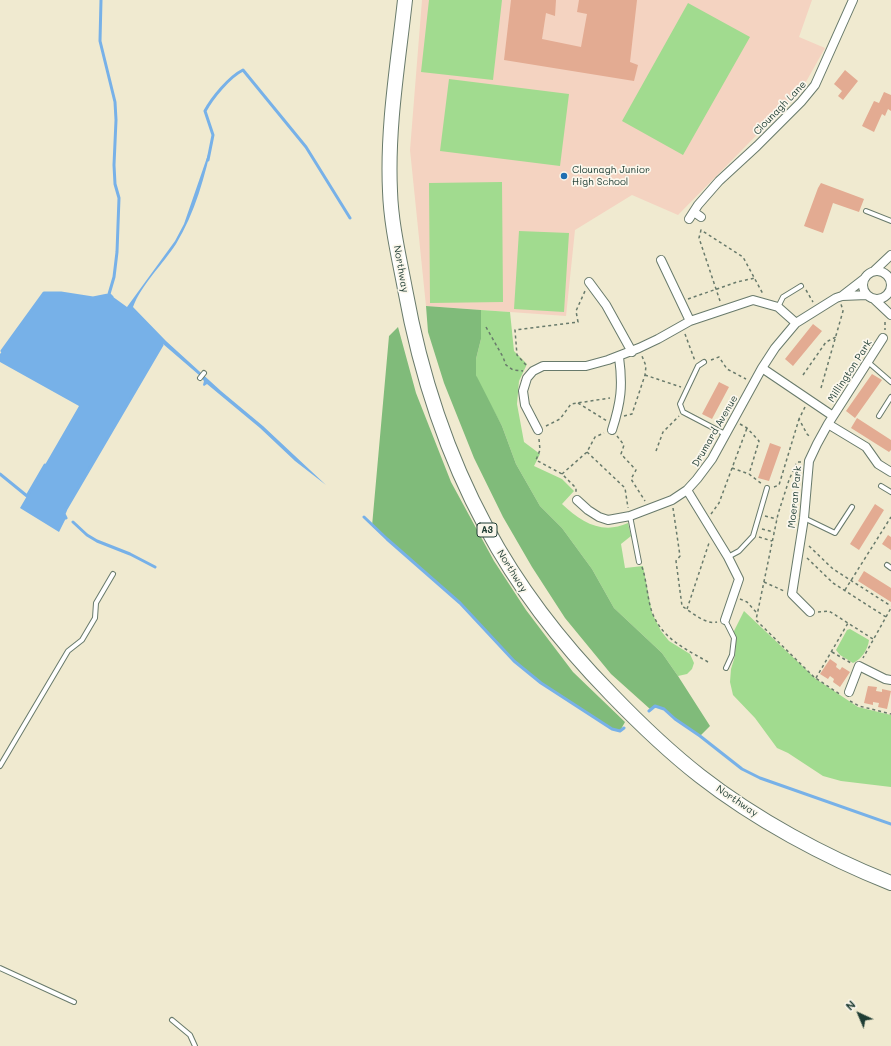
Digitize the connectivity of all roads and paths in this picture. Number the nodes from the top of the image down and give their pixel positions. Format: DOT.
graph roads {
  1 [pos="406,0"];
  2 [pos="853,0"];
  3 [pos="866,211"];
  4 [pos="701,217"];
  5 [pos="891,220"];
  6 [pos="891,255"];
  7 [pos="661,260"];
  8 [pos="891,270"];
  9 [pos="874,272"];
  10 [pos="755,278"];
  11 [pos="864,279"];
  12 [pos="588,282"];
  13 [pos="801,286"];
  14 [pos="891,286"];
  15 [pos="716,289"];
  16 [pos="841,296"];
  17 [pos="871,297"];
  18 [pos="680,301"];
  19 [pos="769,303"];
  20 [pos="778,306"];
  21 [pos="723,309"];
  22 [pos="818,309"];
  23 [pos="890,315"];
  24 [pos="690,320"];
  25 [pos="796,323"];
  26 [pos="682,325"];
  27 [pos="486,327"];
  28 [pos="884,336"];
  29 [pos="836,337"];
  30 [pos="636,350"];
  31 [pos="619,356"];
  32 [pos="704,362"];
  33 [pos="868,362"];
  34 [pos="698,366"];
  35 [pos="762,368"];
  36 [pos="533,371"];
  37 [pos="204,373"];
  38 [pos="645,374"];
  39 [pos="802,375"];
  40 [pos="200,378"];
  41 [pos="891,382"];
  42 [pos="754,384"];
  43 [pos="821,388"];
  44 [pos="686,389"];
  45 [pos="620,397"];
  46 [pos="891,397"];
  47 [pos="808,398"];
  48 [pos="578,403"];
  49 [pos="684,412"];
  50 [pos="833,416"];
  51 [pos="880,416"];
  52 [pos="799,419"];
  53 [pos="733,421"];
  54 [pos="828,424"];
  55 [pos="613,425"];
  56 [pos="747,428"];
  57 [pos="538,430"];
  58 [pos="726,435"];
  59 [pos="816,444"];
  60 [pos="656,451"];
  61 [pos="587,452"];
  62 [pos="809,461"];
  63 [pos="732,468"];
  64 [pos="890,471"];
  65 [pos="562,474"];
  66 [pos="749,474"];
  67 [pos="881,486"];
  68 [pos="768,488"];
  69 [pos="687,490"];
  70 [pos="891,492"];
  71 [pos="576,500"];
  72 [pos="672,500"];
  73 [pos="852,507"];
  74 [pos="650,509"];
  75 [pos="760,515"];
  76 [pos="630,516"];
  77 [pos="891,517"];
  78 [pos="804,518"];
  79 [pos="777,519"];
  80 [pos="706,520"];
  81 [pos="888,521"];
  82 [pos="891,523"];
  83 [pos="756,528"];
  84 [pos="774,532"];
  85 [pos="753,536"];
  86 [pos="801,538"];
  87 [pos="772,540"];
  88 [pos="709,543"];
  89 [pos="799,551"];
  90 [pos="728,557"];
  91 [pos="639,562"];
  92 [pos="113,574"];
  93 [pos="851,581"];
  94 [pos="764,582"];
  95 [pos="845,590"];
  96 [pos="792,594"];
  97 [pos="734,597"];
  98 [pos="891,607"];
  99 [pos="687,609"];
  100 [pos="810,612"];
  101 [pos="757,613"];
  102 [pos="886,617"];
  103 [pos="725,620"];
  104 [pos="848,623"];
  105 [pos="873,639"];
  106 [pos="832,652"];
  107 [pos="708,662"];
  108 [pos="859,666"];
  109 [pos="726,668"];
  110 [pos="891,680"];
  111 [pos="849,692"];
  112 [pos="0,766"];
  113 [pos="891,883"];
  114 [pos="0,968"];
  115 [pos="74,1002"];
  116 [pos="172,1020"];
  117 [pos="195,1046"];
  1 -- 113 [label="highway, Northway / A3"];
  2 -- 4 [label="street, Clounagh Lane"];
  3 -- 5 [label="lane"];
  6 -- 9 [label="street"];
  7 -- 18 [label="street"];
  8 -- 14 [label="street"];
  9 -- 11 [label="street"];
  9 -- 14 [label="street"];
  10 -- 15 [label="path"];
  10 -- 15 [label="path"];
  10 -- 19 [label="path"];
  11 -- 16 [label="street, Drumard Avenue"];
  11 -- 17 [label="street"];
  12 -- 30 [label="street"];
  12 -- 36 [label="path"];
  13 -- 20 [label="lane"];
  13 -- 22 [label="path"];
  14 -- 17 [label="street"];
  15 -- 18 [label="path"];
  15 -- 21 [label="path"];
  16 -- 17 [label="street, Drumard Avenue"];
  16 -- 22 [label="street, Drumard Avenue"];
  16 -- 29 [label="path"];
  17 -- 23 [label="street"];
  18 -- 24 [label="street"];
  19 -- 20 [label="street"];
  19 -- 21 [label="street"];
  20 -- 25 [label="street"];
  21 -- 24 [label="street"];
  22 -- 25 [label="street, Drumard Avenue"];
  23 -- 28 [label="path"];
  24 -- 26 [label="street"];
  25 -- 35 [label="street, Drumard Avenue"];
  26 -- 30 [label="street"];
  26 -- 34 [label="path"];
  27 -- 36 [label="path"];
  28 -- 33 [label="street, Millington Park"];
  29 -- 39 [label="path"];
  29 -- 43 [label="path"];
  30 -- 31 [label="street"];
  30 -- 38 [label="path"];
  31 -- 36 [label="street"];
  31 -- 45 [label="street"];
  32 -- 34 [label="lane"];
  32 -- 42 [label="path"];
  33 -- 41 [label="lane"];
  33 -- 50 [label="street, Millington Park"];
  34 -- 44 [label="lane"];
  35 -- 42 [label="street, Drumard Avenue"];
  35 -- 47 [label="street"];
  36 -- 57 [label="street"];
  37 -- 40 [label="lane"];
  38 -- 44 [label="path"];
  38 -- 55 [label="path"];
  42 -- 53 [label="street, Drumard Avenue"];
  44 -- 49 [label="lane"];
  45 -- 48 [label="path"];
  45 -- 55 [label="street"];
  46 -- 51 [label="lane"];
  47 -- 50 [label="street"];
  47 -- 52 [label="path"];
  48 -- 55 [label="path"];
  48 -- 57 [label="path"];
  49 -- 58 [label="lane"];
  49 -- 60 [label="path"];
  50 -- 54 [label="street, Moeran Park"];
  52 -- 59 [label="path"];
  52 -- 68 [label="path"];
  53 -- 56 [label="path"];
  53 -- 58 [label="street, Drumard Avenue"];
  54 -- 59 [label="street, Moeran Park"];
  54 -- 64 [label="street"];
  55 -- 61 [label="path"];
  55 -- 74 [label="path"];
  56 -- 63 [label="path"];
  56 -- 66 [label="path"];
  57 -- 65 [label="path"];
  58 -- 69 [label="street, Drumard Avenue"];
  59 -- 62 [label="street, Moeran Park"];
  61 -- 65 [label="path"];
  61 -- 76 [label="path"];
  62 -- 78 [label="street, Moeran Park"];
  62 -- 79 [label="path"];
  63 -- 66 [label="path"];
  63 -- 80 [label="path"];
  65 -- 71 [label="path"];
  66 -- 68 [label="path"];
  67 -- 70 [label="lane"];
  68 -- 75 [label="lane"];
  69 -- 72 [label="street, Drumard Avenue"];
  69 -- 80 [label="street"];
  71 -- 76 [label="street, Drumard Avenue"];
  72 -- 74 [label="street, Drumard Avenue"];
  72 -- 99 [label="path"];
  73 -- 78 [label="lane"];
  74 -- 76 [label="street, Drumard Avenue"];
  75 -- 79 [label="path"];
  75 -- 83 [label="lane"];
  76 -- 91 [label="lane"];
  77 -- 81 [label="path"];
  78 -- 86 [label="street, Moeran Park"];
  79 -- 84 [label="path"];
  80 -- 90 [label="street"];
  81 -- 82 [label="path"];
  81 -- 93 [label="path"];
  83 -- 84 [label="path"];
  83 -- 85 [label="lane"];
  84 -- 87 [label="path"];
  85 -- 87 [label="path"];
  85 -- 90 [label="lane"];
  86 -- 89 [label="street, Moeran Park"];
  86 -- 93 [label="path, Moeran Park"];
  87 -- 94 [label="path"];
  88 -- 99 [label="path"];
  89 -- 95 [label="path"];
  89 -- 96 [label="street, Moeran Park"];
  90 -- 97 [label="street"];
  91 -- 107 [label="path"];
  92 -- 112 [label="lane"];
  93 -- 95 [label="path"];
  93 -- 98 [label="path, Moeran Park"];
  94 -- 96 [label="path"];
  94 -- 101 [label="path"];
  95 -- 102 [label="path"];
  96 -- 100 [label="street"];
  97 -- 101 [label="path"];
  97 -- 103 [label="street"];
  98 -- 102 [label="path, Moeran Park"];
  99 -- 103 [label="path"];
  100 -- 104 [label="path"];
  101 -- 106 [label="path"];
  102 -- 105 [label="path, Moeran Park"];
  103 -- 109 [label="lane"];
  104 -- 105 [label="path"];
  104 -- 106 [label="path"];
  105 -- 108 [label="path, Moeran Park"];
  106 -- 108 [label="path"];
  108 -- 110 [label="street"];
  108 -- 111 [label="street"];
  114 -- 115 [label="lane"];
  116 -- 117 [label="lane"];
}
